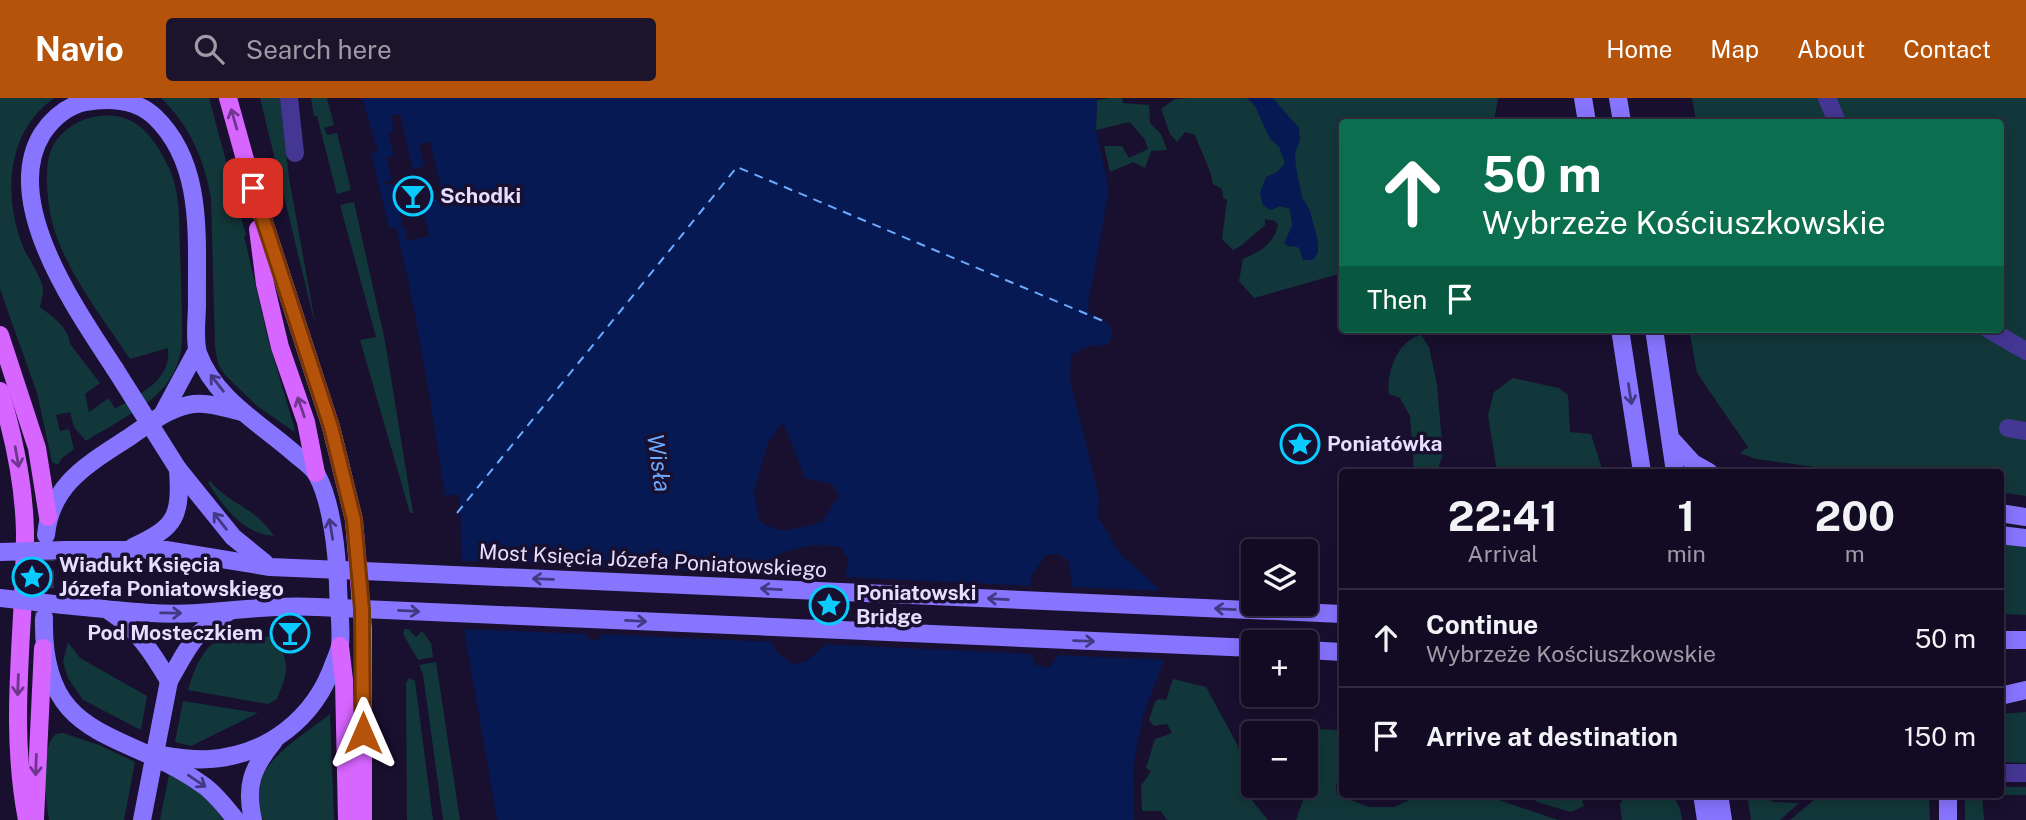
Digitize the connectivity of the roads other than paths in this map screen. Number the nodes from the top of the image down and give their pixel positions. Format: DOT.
graph roads {
  1 [pos="228,98"];
  2 [pos="289,98"];
  3 [pos="1583,98"];
  4 [pos="1618,98"];
  5 [pos="1827,98"];
  6 [pos="1586,119"];
  7 [pos="1622,119"];
  8 [pos="1836,119"];
  9 [pos="295,153"];
  10 [pos="253,188"];
  11 [pos="1621,333"];
  12 [pos="1655,333"];
  13 [pos="1995,333"];
  14 [pos="0,335"];
  15 [pos="197,350"];
  16 [pos="2026,351"];
  17 [pos="0,391"];
  18 [pos="242,412"];
  19 [pos="162,415"];
  20 [pos="1672,440"];
  21 [pos="1645,468"];
  22 [pos="178,469"];
  23 [pos="1675,469"];
  24 [pos="1704,469"];
  25 [pos="316,473"];
  26 [pos="2004,514"];
  27 [pos="2026,517"];
  28 [pos="2004,535"];
  29 [pos="2026,538"];
  30 [pos="131,548"];
  31 [pos="0,552"];
  32 [pos="270,567"];
  33 [pos="0,597"];
  34 [pos="236,608"];
  35 [pos="106,609"];
  36 [pos="1339,614"];
  37 [pos="44,618"];
  38 [pos="2004,640"];
  39 [pos="2026,640"];
  40 [pos="340,646"];
  41 [pos="1241,647"];
  42 [pos="43,648"];
  43 [pos="1318,651"];
  44 [pos="1339,652"];
  45 [pos="169,681"];
  46 [pos="2004,687"];
  47 [pos="2026,690"];
  48 [pos="2004,695"];
  49 [pos="279,736"];
  50 [pos="149,754"];
  51 [pos="2004,773"];
  52 [pos="2026,773"];
  53 [pos="1703,798"];
  54 [pos="1720,798"];
  55 [pos="1948,798"];
  56 [pos="27,820"];
  57 [pos="34,820"];
  58 [pos="142,820"];
  59 [pos="236,820"];
  60 [pos="253,820"];
  61 [pos="347,820"];
  62 [pos="363,820"];
  63 [pos="1706,820"];
  64 [pos="1723,820"];
  65 [pos="1948,820"];
  10 -- 1 [label="main road, one-way"];
  2 -- 9 [label="street"];
  3 -- 6 [label="main road"];
  4 -- 7 [label="main road"];
  5 -- 8 [label="street"];
  25 -- 10 [label="main road, one-way"];
  10 -- 62 [label="main road"];
  11 -- 21 [label="main road, one-way"];
  12 -- 20 [label="main road"];
  13 -- 16 [label="street"];
  14 -- 19 [label="main road"];
  18 -- 15 [label="main road, one-way"];
  15 -- 19 [label="main road"];
  15 -- 22 [label="main road, bridge"];
  17 -- 56 [label="main road, one-way"];
  18 -- 19 [label="main road"];
  18 -- 25 [label="main road"];
  20 -- 23 [label="main road"];
  20 -- 24 [label="main road"];
  22 -- 30 [label="main road"];
  32 -- 22 [label="main road, one-way"];
  40 -- 25 [label="main road, one-way"];
  26 -- 27 [label="main road"];
  28 -- 29 [label="main road"];
  30 -- 31 [label="main road, Most Księcia Józefa Poniatowskiego, bridge"];
  30 -- 32 [label="main road, Most Księcia Józefa Poniatowskiego"];
  36 -- 32 [label="main road, Most Księcia Józefa Poniatowskiego, one-way, bridge"];
  33 -- 35 [label="main road, bridge"];
  35 -- 34 [label="main road, one-way"];
  34 -- 41 [label="main road, one-way, bridge"];
  34 -- 45 [label="main road"];
  35 -- 45 [label="main road"];
  37 -- 42 [label="main road"];
  38 -- 39 [label="main road"];
  40 -- 49 [label="main road"];
  40 -- 61 [label="main road"];
  42 -- 50 [label="main road"];
  42 -- 57 [label="main road, one-way"];
  43 -- 44 [label="main road"];
  45 -- 58 [label="main road, bridge"];
  46 -- 47 [label="main road"];
  47 -- 48 [label="main road"];
  49 -- 50 [label="main road"];
  49 -- 60 [label="main road"];
  50 -- 59 [label="main road, one-way"];
  51 -- 52 [label="street"];
  53 -- 63 [label="main road"];
  54 -- 64 [label="main road"];
  55 -- 65 [label="main road"];
}
